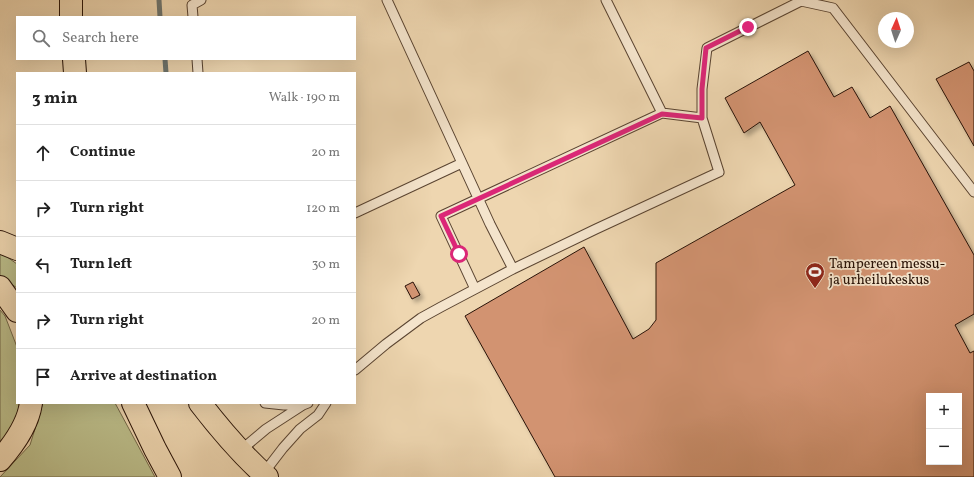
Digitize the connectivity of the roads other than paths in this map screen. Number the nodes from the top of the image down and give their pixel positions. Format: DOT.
graph roads {
  1 [pos="71,0"];
  2 [pos="201,0"];
  3 [pos="387,0"];
  4 [pos="606,0"];
  5 [pos="71,16"];
  6 [pos="193,16"];
  7 [pos="74,60"];
  8 [pos="197,60"];
  9 [pos="75,72"];
  10 [pos="198,72"];
  11 [pos="662,114"];
  12 [pos="702,118"];
  13 [pos="462,163"];
  14 [pos="974,192"];
  15 [pos="479,198"];
  16 [pos="356,213"];
  17 [pos="0,242"];
  18 [pos="16,249"];
  19 [pos="513,269"];
  20 [pos="0,287"];
  21 [pos="475,289"];
  22 [pos="16,310"];
  23 [pos="356,369"];
  24 [pos="31,404"];
  25 [pos="133,404"];
  26 [pos="201,404"];
  27 [pos="274,404"];
  28 [pos="305,404"];
  29 [pos="325,404"];
  30 [pos="240,451"];
  31 [pos="0,460"];
  32 [pos="265,475"];
  33 [pos="170,477"];
  1 -- 5 [label="main road"];
  2 -- 6 [label="lane"];
  3 -- 13 [label="lane"];
  4 -- 11 [label="lane"];
  7 -- 9 [label="main road"];
  8 -- 10 [label="lane"];
  11 -- 12 [label="lane"];
  11 -- 15 [label="lane"];
  12 -- 14 [label="lane"];
  12 -- 19 [label="lane"];
  13 -- 15 [label="lane"];
  13 -- 16 [label="lane"];
  15 -- 19 [label="lane"];
  15 -- 21 [label="lane"];
  17 -- 18 [label="main road"];
  19 -- 21 [label="lane"];
  20 -- 22 [label="main road"];
  21 -- 23 [label="lane"];
  24 -- 31 [label="main road"];
  25 -- 33 [label="main road"];
  26 -- 30 [label="main road"];
  27 -- 28 [label="lane"];
  28 -- 30 [label="lane"];
  29 -- 32 [label="lane"];
  30 -- 32 [label="main road"];
}
